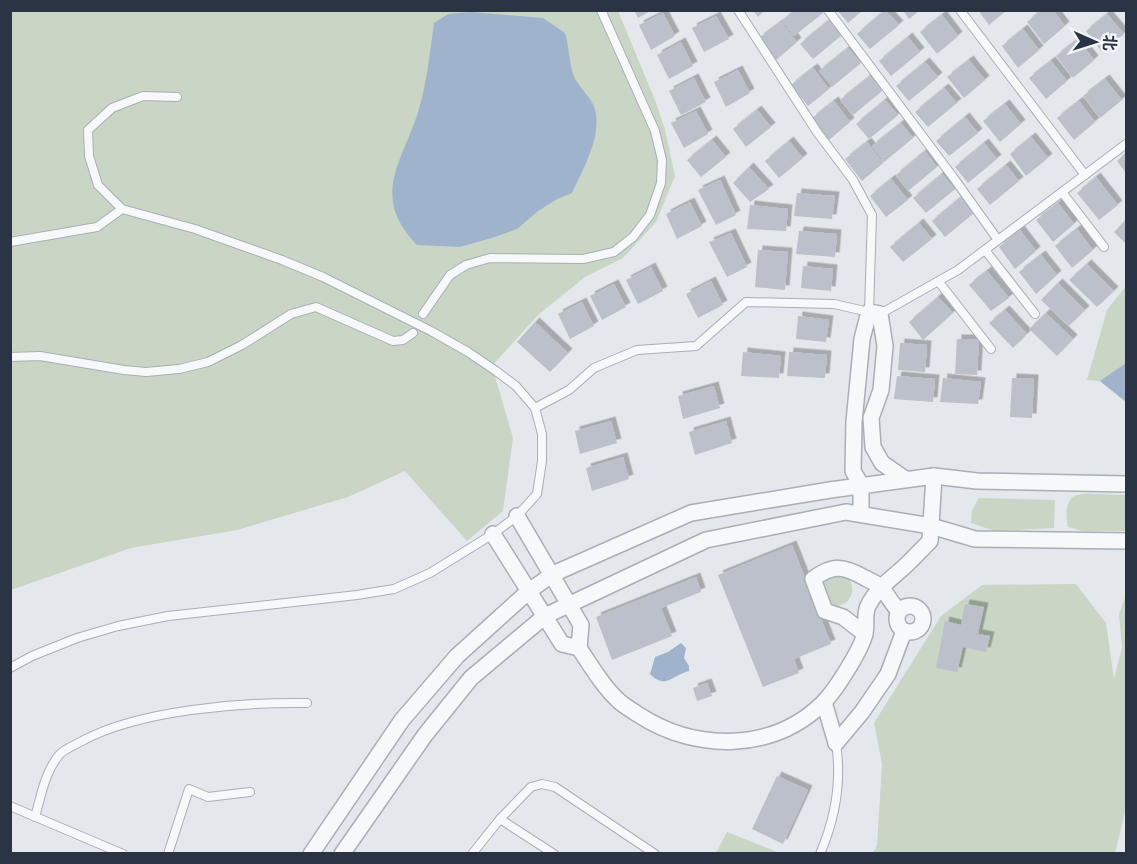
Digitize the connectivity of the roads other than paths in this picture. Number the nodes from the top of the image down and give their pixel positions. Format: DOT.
graph roads {
  1 [pos="601,10"];
  2 [pos="738,10"];
  3 [pos="828,10"];
  4 [pos="960,10"];
  5 [pos="177,97"];
  6 [pos="1126,144"];
  7 [pos="1085,175"];
  8 [pos="1062,192"];
  9 [pos="122,209"];
  10 [pos="998,240"];
  11 [pos="10,242"];
  12 [pos="1104,247"];
  13 [pos="984,250"];
  14 [pos="939,282"];
  15 [pos="874,313"];
  16 [pos="423,314"];
  17 [pos="1035,314"];
  18 [pos="413,333"];
  19 [pos="992,349"];
  20 [pos="10,357"];
  21 [pos="859,372"];
  22 [pos="882,377"];
  23 [pos="535,408"];
  24 [pos="934,476"];
  25 [pos="905,479"];
  26 [pos="1126,484"];
  27 [pos="861,485"];
  28 [pos="861,514"];
  29 [pos="517,516"];
  30 [pos="931,526"];
  31 [pos="493,534"];
  32 [pos="1126,541"];
  33 [pos="553,574"];
  34 [pos="881,587"];
  35 [pos="529,591"];
  36 [pos="569,603"];
  37 [pos="899,611"];
  38 [pos="545,616"];
  39 [pos="904,631"];
  40 [pos="865,634"];
  41 [pos="579,648"];
  42 [pos="10,668"];
  43 [pos="824,702"];
  44 [pos="307,703"];
  45 [pos="836,743"];
  46 [pos="250,792"];
  47 [pos="10,806"];
  48 [pos="35,817"];
  49 [pos="500,819"];
  50 [pos="123,854"];
  51 [pos="168,854"];
  52 [pos="311,854"];
  53 [pos="342,854"];
  54 [pos="472,854"];
  55 [pos="554,854"];
  56 [pos="655,854"];
  57 [pos="820,854"];
  1 -- 16 [label="lane"];
  2 -- 15 [label="lane"];
  3 -- 10 [label="lane"];
  4 -- 7 [label="lane"];
  5 -- 9 [label="lane"];
  6 -- 7 [label="lane"];
  7 -- 8 [label="lane"];
  8 -- 10 [label="lane"];
  8 -- 12 [label="lane"];
  9 -- 11 [label="lane"];
  9 -- 23 [label="lane"];
  10 -- 13 [label="lane"];
  13 -- 14 [label="lane"];
  13 -- 17 [label="lane"];
  14 -- 15 [label="lane"];
  14 -- 19 [label="lane"];
  15 -- 21 [label="street"];
  15 -- 22 [label="street"];
  15 -- 23 [label="lane"];
  18 -- 20 [label="lane"];
  21 -- 22 [label="street"];
  21 -- 27 [label="street"];
  22 -- 25 [label="street"];
  23 -- 29 [label="lane"];
  24 -- 25 [label="street"];
  24 -- 26 [label="street"];
  24 -- 30 [label="street"];
  25 -- 27 [label="street"];
  27 -- 28 [label="street"];
  27 -- 33 [label="street"];
  28 -- 30 [label="street"];
  28 -- 36 [label="street"];
  29 -- 31 [label="lane"];
  29 -- 33 [label="street"];
  30 -- 32 [label="street"];
  30 -- 34 [label="street"];
  31 -- 35 [label="street"];
  31 -- 42 [label="lane"];
  33 -- 35 [label="street"];
  33 -- 36 [label="street"];
  34 -- 37 [label="street"];
  34 -- 40 [label="street"];
  34 -- 40 [label="street"];
  35 -- 38 [label="street"];
  35 -- 52 [label="street"];
  36 -- 38 [label="street"];
  36 -- 41 [label="street"];
  37 -- 39 [label="street"];
  37 -- 39 [label="street"];
  38 -- 41 [label="street"];
  38 -- 53 [label="street"];
  39 -- 45 [label="street"];
  40 -- 43 [label="street"];
  41 -- 43 [label="street"];
  43 -- 45 [label="street"];
  44 -- 48 [label="lane"];
  45 -- 57 [label="lane"];
  46 -- 51 [label="lane"];
  47 -- 48 [label="lane"];
  48 -- 50 [label="lane"];
  49 -- 54 [label="lane"];
  49 -- 55 [label="lane"];
  49 -- 56 [label="lane"];
}
